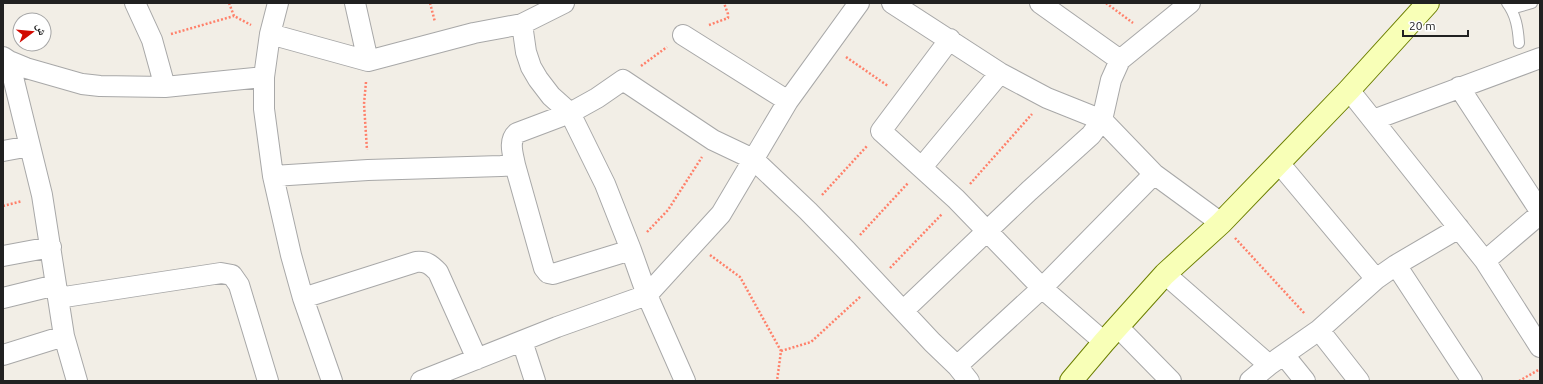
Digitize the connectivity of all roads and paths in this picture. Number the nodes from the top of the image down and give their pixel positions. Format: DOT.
graph roads {
  1 [pos="135,3"];
  2 [pos="229,3"];
  3 [pos="278,3"];
  4 [pos="355,3"];
  5 [pos="564,3"];
  6 [pos="724,3"];
  7 [pos="892,3"];
  8 [pos="1040,3"];
  9 [pos="1106,3"];
  10 [pos="1189,3"];
  11 [pos="1428,3"];
  12 [pos="1532,3"];
  13 [pos="857,4"];
  14 [pos="1509,6"];
  15 [pos="522,24"];
  16 [pos="270,34"];
  17 [pos="683,35"];
  18 [pos="1150,35"];
  19 [pos="950,39"];
  20 [pos="152,40"];
  21 [pos="1519,43"];
  22 [pos="829,46"];
  23 [pos="1540,58"];
  24 [pos="6,59"];
  25 [pos="1120,60"];
  26 [pos="368,61"];
  27 [pos="1000,73"];
  28 [pos="264,77"];
  29 [pos="623,80"];
  30 [pos="165,87"];
  31 [pos="1459,87"];
  32 [pos="1349,90"];
  33 [pos="906,98"];
  34 [pos="1047,98"];
  35 [pos="788,101"];
  36 [pos="570,113"];
  37 [pos="1102,120"];
  38 [pos="1373,120"];
  39 [pos="881,131"];
  40 [pos="713,140"];
  41 [pos="30,146"];
  42 [pos="3,151"];
  43 [pos="753,160"];
  44 [pos="1279,163"];
  45 [pos="515,164"];
  46 [pos="922,167"];
  47 [pos="368,170"];
  48 [pos="1154,174"];
  49 [pos="273,176"];
  50 [pos="956,199"];
  51 [pos="808,211"];
  52 [pos="1540,211"];
  53 [pos="1540,214"];
  54 [pos="1221,223"];
  55 [pos="1459,228"];
  56 [pos="988,230"];
  57 [pos="695,244"];
  58 [pos="51,248"];
  59 [pos="631,250"];
  60 [pos="846,250"];
  61 [pos="3,256"];
  62 [pos="1485,261"];
  63 [pos="1396,265"];
  64 [pos="1165,274"];
  65 [pos="1376,278"];
  66 [pos="876,282"];
  67 [pos="1042,288"];
  68 [pos="57,292"];
  69 [pos="647,295"];
  70 [pos="3,298"];
  71 [pos="303,298"];
  72 [pos="904,310"];
  73 [pos="1535,326"];
  74 [pos="1319,330"];
  75 [pos="1111,334"];
  76 [pos="64,336"];
  77 [pos="522,341"];
  78 [pos="1540,347"];
  79 [pos="781,351"];
  80 [pos="3,356"];
  81 [pos="478,359"];
  82 [pos="1276,360"];
  83 [pos="957,366"];
  84 [pos="1540,369"];
  85 [pos="77,381"];
  86 [pos="268,381"];
  87 [pos="332,381"];
  88 [pos="421,381"];
  89 [pos="536,381"];
  90 [pos="685,381"];
  91 [pos="777,381"];
  92 [pos="969,381"];
  93 [pos="1071,381"];
  94 [pos="1171,381"];
  95 [pos="1250,381"];
  96 [pos="1305,381"];
  97 [pos="1358,381"];
  98 [pos="1472,381"];
  99 [pos="1519,381"];
  1 -- 20 [label="street"];
  2 -- 20 [label="path"];
  3 -- 16 [label="street"];
  4 -- 26 [label="street"];
  5 -- 15 [label="street"];
  6 -- 17 [label="path"];
  7 -- 19 [label="street"];
  8 -- 25 [label="street"];
  9 -- 18 [label="path"];
  10 -- 18 [label="street"];
  11 -- 32 [label="main road"];
  12 -- 14 [label="lane"];
  13 -- 22 [label="street"];
  14 -- 21 [label="lane"];
  15 -- 26 [label="street"];
  15 -- 36 [label="street"];
  16 -- 26 [label="street"];
  16 -- 28 [label="street"];
  17 -- 29 [label="path"];
  17 -- 35 [label="street"];
  18 -- 25 [label="street"];
  19 -- 27 [label="street"];
  19 -- 33 [label="street"];
  20 -- 30 [label="street"];
  22 -- 33 [label="path"];
  22 -- 35 [label="street"];
  23 -- 31 [label="street"];
  24 -- 30 [label="street"];
  24 -- 41 [label="street"];
  25 -- 37 [label="street"];
  26 -- 47 [label="path"];
  27 -- 34 [label="street"];
  27 -- 46 [label="street"];
  28 -- 30 [label="street"];
  28 -- 49 [label="street"];
  29 -- 36 [label="street"];
  29 -- 40 [label="street"];
  31 -- 38 [label="street"];
  31 -- 52 [label="street"];
  32 -- 38 [label="street"];
  32 -- 44 [label="main road"];
  33 -- 39 [label="street"];
  34 -- 37 [label="street"];
  34 -- 50 [label="path"];
  35 -- 43 [label="street"];
  36 -- 45 [label="street"];
  36 -- 59 [label="street"];
  37 -- 48 [label="street"];
  37 -- 56 [label="street"];
  38 -- 55 [label="street"];
  39 -- 46 [label="street"];
  39 -- 51 [label="path"];
  40 -- 43 [label="street"];
  40 -- 59 [label="path"];
  41 -- 42 [label="street"];
  41 -- 58 [label="street"];
  43 -- 51 [label="street"];
  43 -- 57 [label="street"];
  44 -- 54 [label="main road"];
  44 -- 65 [label="street"];
  45 -- 47 [label="street"];
  45 -- 59 [label="street"];
  46 -- 50 [label="street"];
  46 -- 60 [label="path"];
  47 -- 49 [label="street"];
  48 -- 54 [label="street"];
  48 -- 67 [label="street"];
  49 -- 71 [label="street"];
  50 -- 56 [label="street"];
  50 -- 66 [label="path"];
  51 -- 60 [label="street"];
  53 -- 62 [label="street"];
  54 -- 64 [label="main road"];
  54 -- 74 [label="path"];
  55 -- 62 [label="street"];
  55 -- 63 [label="street"];
  56 -- 67 [label="street"];
  56 -- 72 [label="street"];
  57 -- 69 [label="street"];
  57 -- 79 [label="path"];
  58 -- 61 [label="street"];
  58 -- 68 [label="street"];
  59 -- 69 [label="street"];
  60 -- 66 [label="street"];
  62 -- 73 [label="street"];
  63 -- 65 [label="street"];
  63 -- 98 [label="street"];
  64 -- 75 [label="main road"];
  64 -- 82 [label="street"];
  65 -- 74 [label="street"];
  66 -- 72 [label="street"];
  66 -- 79 [label="path"];
  67 -- 75 [label="street"];
  67 -- 83 [label="street"];
  68 -- 70 [label="street"];
  68 -- 76 [label="street"];
  68 -- 86 [label="street"];
  69 -- 77 [label="street"];
  69 -- 90 [label="street"];
  71 -- 81 [label="street"];
  71 -- 87 [label="street"];
  72 -- 83 [label="street"];
  73 -- 78 [label="street"];
  74 -- 82 [label="street"];
  74 -- 97 [label="street"];
  75 -- 93 [label="main road"];
  75 -- 94 [label="street"];
  76 -- 80 [label="street"];
  76 -- 85 [label="street"];
  77 -- 81 [label="street"];
  77 -- 89 [label="street"];
  79 -- 91 [label="path"];
  81 -- 88 [label="street"];
  82 -- 95 [label="street"];
  82 -- 96 [label="street"];
  83 -- 92 [label="street"];
  84 -- 99 [label="path"];
}
